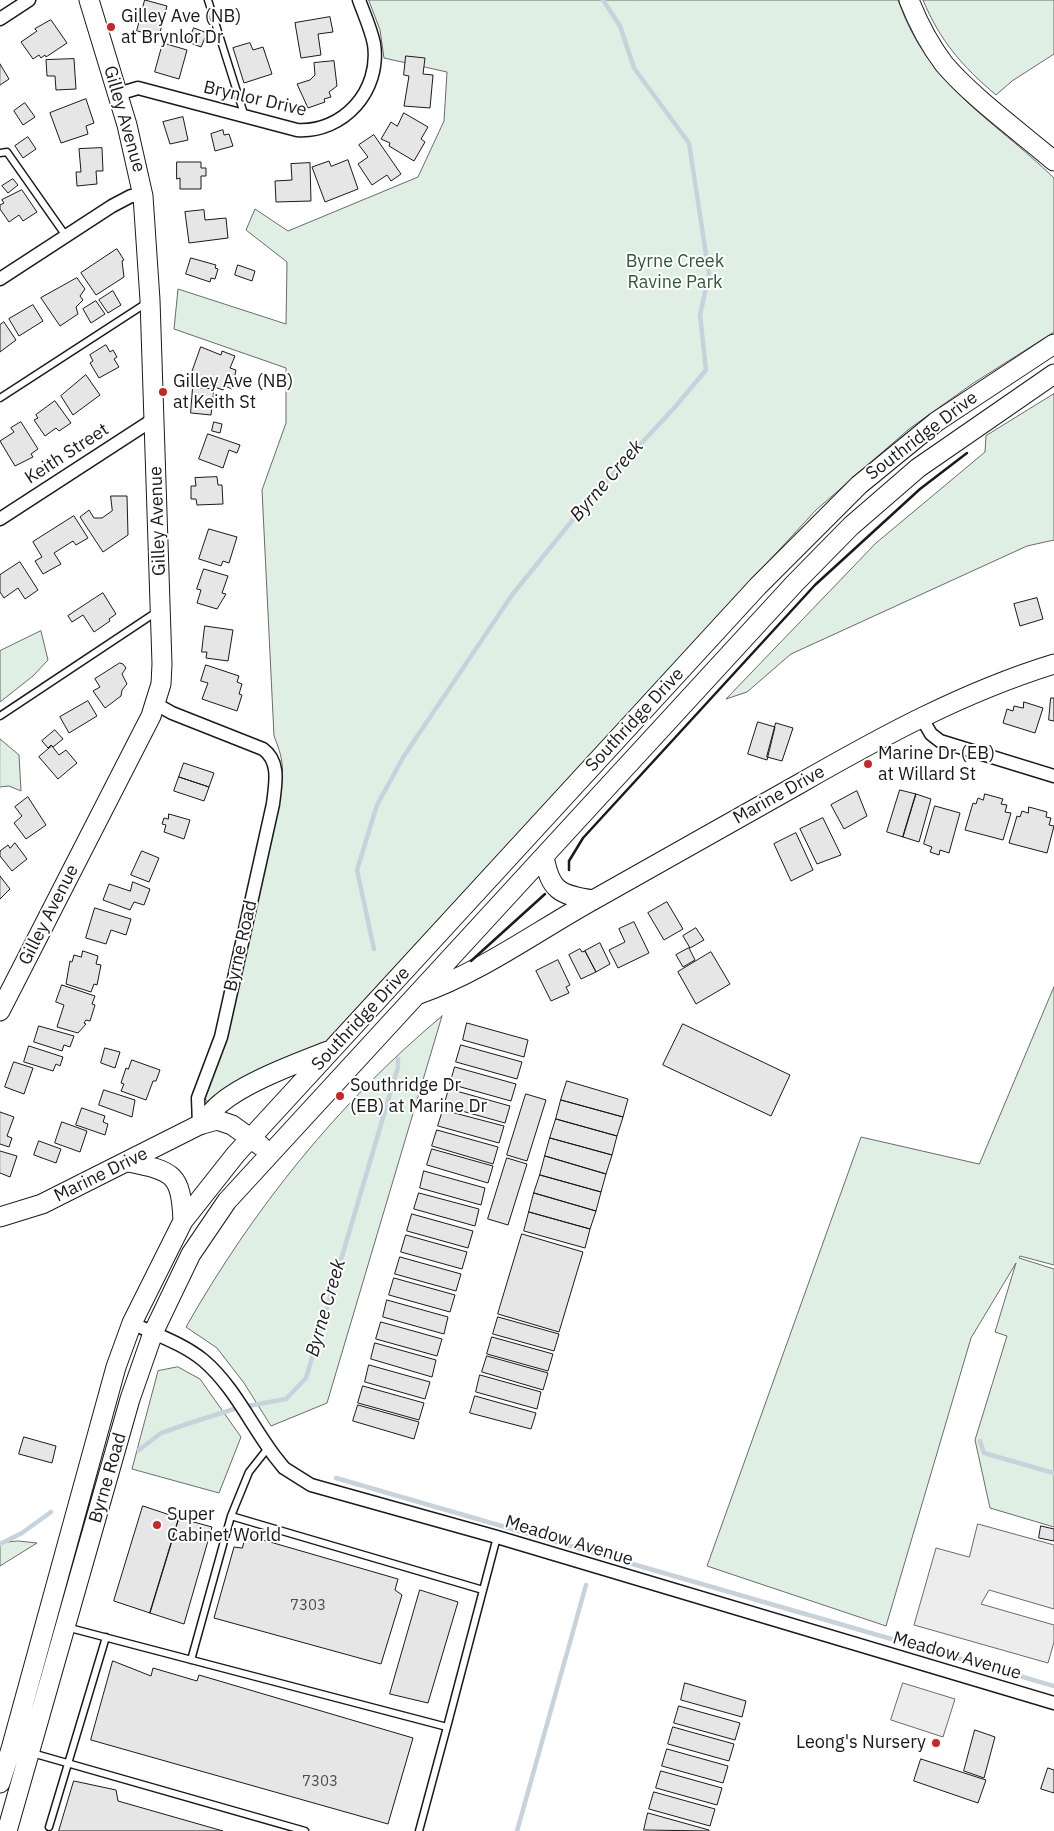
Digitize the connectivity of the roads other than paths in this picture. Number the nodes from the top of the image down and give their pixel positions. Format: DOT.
graph roads {
  1 [pos="29,0"];
  2 [pos="89,0"];
  3 [pos="208,0"];
  4 [pos="359,0"];
  5 [pos="909,0"];
  6 [pos="0,19"];
  7 [pos="118,94"];
  8 [pos="246,118"];
  9 [pos="0,153"];
  10 [pos="1054,161"];
  11 [pos="143,196"];
  12 [pos="66,236"];
  13 [pos="0,280"];
  14 [pos="150,300"];
  15 [pos="1054,344"];
  16 [pos="1054,374"];
  17 [pos="0,398"];
  18 [pos="154,419"];
  19 [pos="0,519"];
  20 [pos="161,609"];
  21 [pos="1054,664"];
  22 [pos="156,704"];
  23 [pos="0,716"];
  24 [pos="921,717"];
  25 [pos="1054,776"];
  26 [pos="544,856"];
  27 [pos="593,900"];
  28 [pos="416,995"];
  29 [pos="0,1012"];
  30 [pos="334,1048"];
  31 [pos="199,1125"];
  32 [pos="252,1137"];
  33 [pos="269,1153"];
  34 [pos="128,1162"];
  35 [pos="0,1217"];
  36 [pos="183,1221"];
  37 [pos="132,1323"];
  38 [pos="153,1333"];
  39 [pos="268,1448"];
  40 [pos="231,1516"];
  41 [pos="497,1537"];
  42 [pos="483,1590"];
  43 [pos="65,1627"];
  44 [pos="106,1637"];
  45 [pos="191,1660"];
  46 [pos="1054,1703"];
  47 [pos="447,1726"];
  48 [pos="29,1752"];
  49 [pos="69,1764"];
  50 [pos="0,1783"];
  51 [pos="49,1828"];
  52 [pos="7,1831"];
  53 [pos="305,1831"];
  54 [pos="419,1831"];
  1 -- 6 [label="street"];
  2 -- 7 [label="main road, Gilley Avenue"];
  3 -- 8 [label="lane"];
  4 -- 8 [label="street, Brynlor Drive"];
  5 -- 10 [label="main road"];
  7 -- 8 [label="street, Brynlor Drive"];
  7 -- 11 [label="main road, Gilley Avenue"];
  9 -- 12 [label="lane"];
  11 -- 12 [label="street"];
  11 -- 14 [label="main road, Gilley Avenue"];
  12 -- 13 [label="street"];
  14 -- 17 [label="lane"];
  14 -- 18 [label="main road, Gilley Avenue"];
  15 -- 30 [label="main road, Southridge Drive"];
  16 -- 26 [label="main road, Southridge Drive"];
  18 -- 19 [label="street, Keith Street"];
  18 -- 20 [label="main road, Gilley Avenue"];
  20 -- 22 [label="main road, Gilley Avenue"];
  20 -- 23 [label="lane"];
  21 -- 24 [label="main road, Marine Drive"];
  22 -- 29 [label="main road, Gilley Avenue"];
  22 -- 31 [label="street, Byrne Road"];
  24 -- 25 [label="street"];
  24 -- 27 [label="main road, Marine Drive"];
  26 -- 27 [label="main road"];
  26 -- 28 [label="main road, Southridge Drive"];
  27 -- 28 [label="main road, Marine Drive"];
  28 -- 33 [label="main road, Southridge Drive"];
  30 -- 31 [label="main road, Marine Drive"];
  30 -- 32 [label="main road, Southridge Drive"];
  31 -- 32 [label="main road, Marine Drive"];
  31 -- 34 [label="main road, Marine Drive"];
  32 -- 33 [label="main road, Marine Drive"];
  32 -- 36 [label="main road, Byrne Road"];
  33 -- 38 [label="main road, Byrne Road"];
  34 -- 35 [label="main road, Marine Drive"];
  34 -- 36 [label="main road"];
  36 -- 37 [label="main road, Byrne Road"];
  37 -- 38 [label="street, Meadow Avenue"];
  37 -- 50 [label="main road, Byrne Road"];
  38 -- 39 [label="street, Meadow Avenue"];
  38 -- 43 [label="main road, Byrne Road"];
  39 -- 40 [label="lane"];
  39 -- 41 [label="street, Meadow Avenue"];
  40 -- 42 [label="lane"];
  40 -- 45 [label="lane"];
  41 -- 42 [label="lane"];
  41 -- 46 [label="street, Meadow Avenue"];
  42 -- 47 [label="lane"];
  43 -- 44 [label="lane"];
  43 -- 48 [label="main road, Byrne Road"];
  44 -- 45 [label="lane"];
  44 -- 49 [label="lane"];
  45 -- 47 [label="lane"];
  47 -- 54 [label="lane"];
  48 -- 49 [label="lane"];
  48 -- 52 [label="main road, Byrne Road"];
  49 -- 51 [label="lane"];
  49 -- 53 [label="lane"];
}
